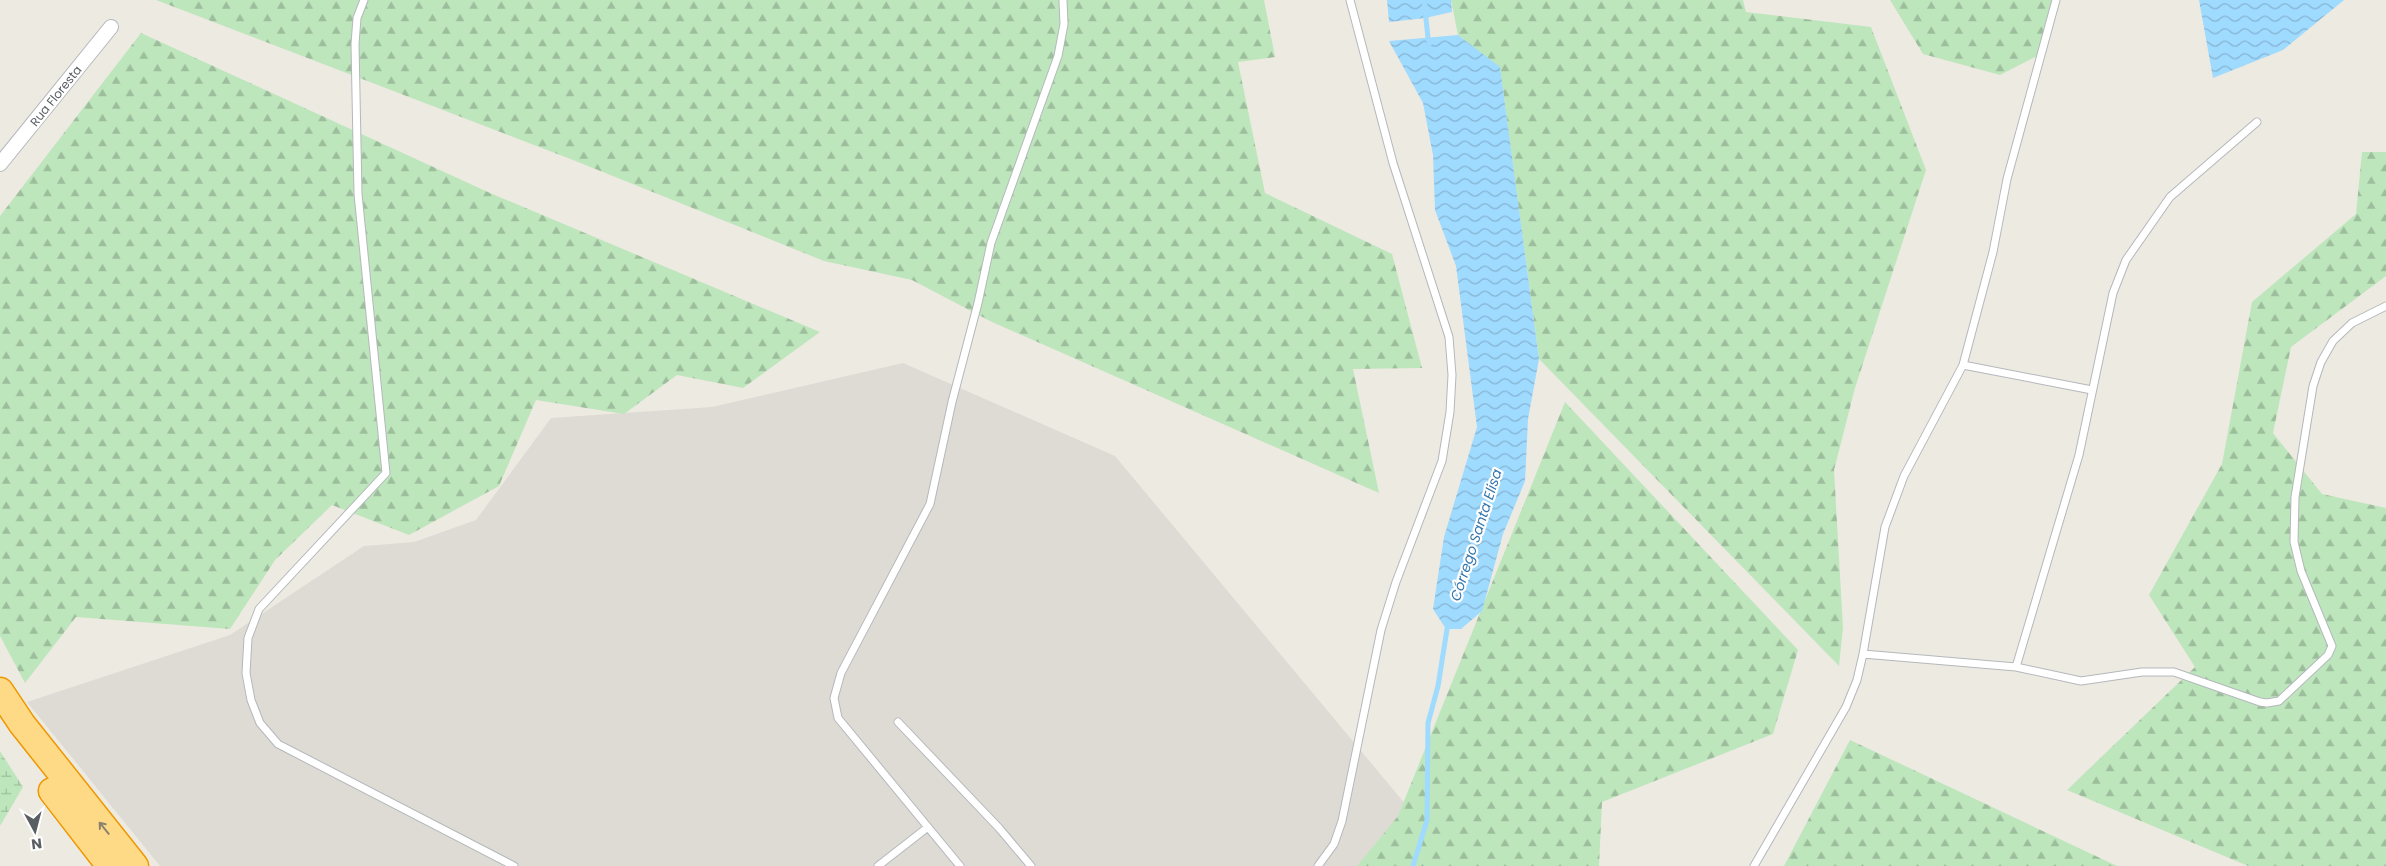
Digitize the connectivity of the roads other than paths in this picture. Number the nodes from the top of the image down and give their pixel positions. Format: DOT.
graph roads {
  1 [pos="364,0"];
  2 [pos="1063,0"];
  3 [pos="1350,0"];
  4 [pos="2056,0"];
  5 [pos="111,27"];
  6 [pos="2256,122"];
  7 [pos="0,164"];
  8 [pos="2386,306"];
  9 [pos="1963,366"];
  10 [pos="2092,390"];
  11 [pos="1863,654"];
  12 [pos="2016,667"];
  13 [pos="0,691"];
  14 [pos="0,719"];
  15 [pos="898,722"];
  16 [pos="80,812"];
  17 [pos="928,827"];
  18 [pos="110,866"];
  19 [pos="135,866"];
  20 [pos="514,866"];
  21 [pos="878,866"];
  22 [pos="960,866"];
  23 [pos="1031,866"];
  24 [pos="1318,866"];
  25 [pos="1754,866"];
  1 -- 20 [label="lane"];
  2 -- 17 [label="lane"];
  3 -- 24 [label="lane"];
  4 -- 9 [label="lane"];
  5 -- 7 [label="street, Rua Floresta"];
  6 -- 10 [label="lane"];
  8 -- 12 [label="lane"];
  9 -- 10 [label="lane"];
  9 -- 11 [label="lane"];
  10 -- 12 [label="lane"];
  11 -- 12 [label="lane"];
  11 -- 25 [label="lane"];
  13 -- 16 [label="highway"];
  14 -- 16 [label="highway"];
  15 -- 23 [label="lane"];
  16 -- 18 [label="highway"];
  19 -- 16 [label="highway, one-way"];
  17 -- 21 [label="lane"];
  17 -- 22 [label="lane"];
}
